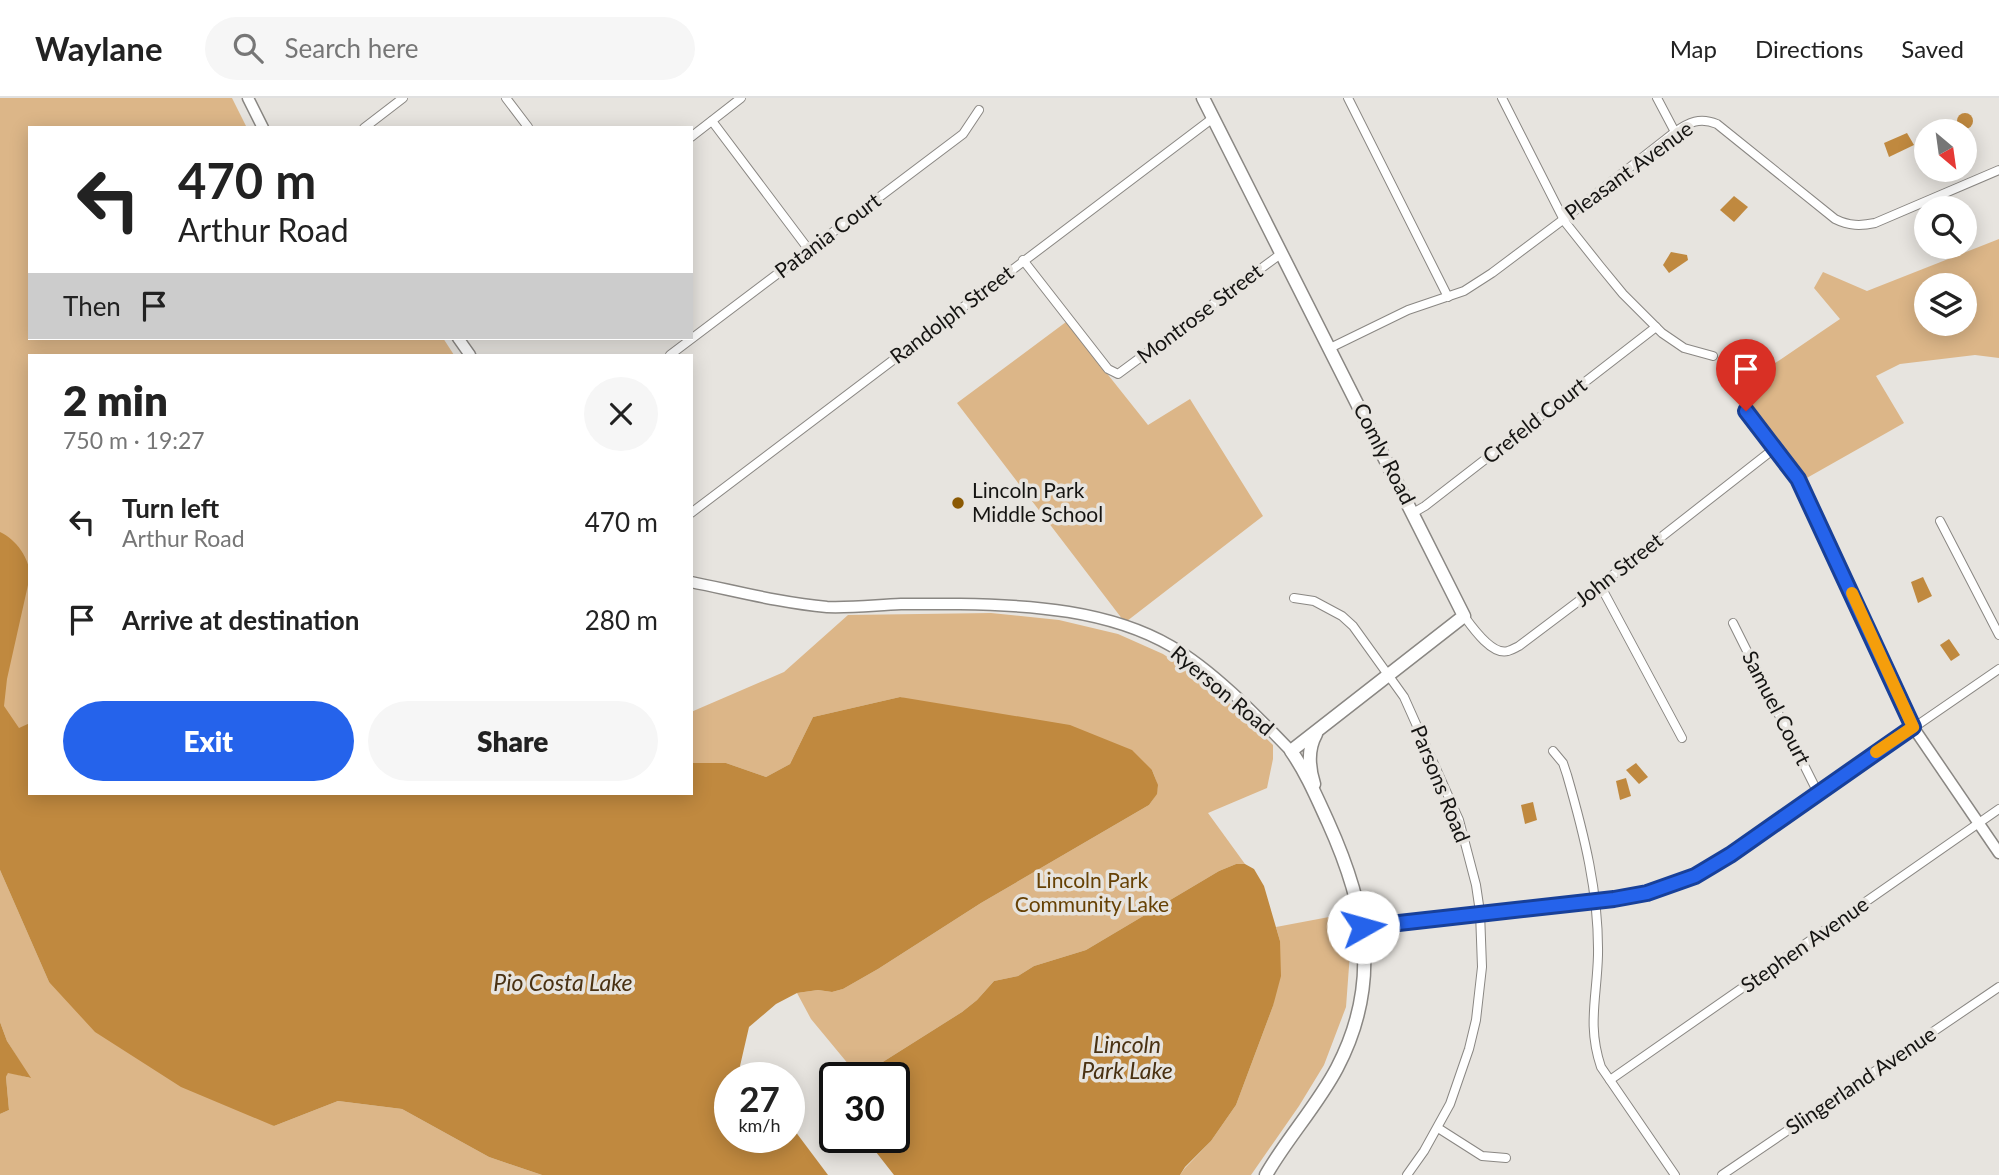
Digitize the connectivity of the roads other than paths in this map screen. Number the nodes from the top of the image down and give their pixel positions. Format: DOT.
graph roads {
  1 [pos="247,98"];
  2 [pos="403,98"];
  3 [pos="506,98"];
  4 [pos="741,98"];
  5 [pos="1203,98"];
  6 [pos="1348,98"];
  7 [pos="1502,98"];
  8 [pos="1657,98"];
  9 [pos="979,110"];
  10 [pos="1213,118"];
  11 [pos="712,121"];
  12 [pos="261,126"];
  13 [pos="367,126"];
  14 [pos="526,126"];
  15 [pos="1675,132"];
  16 [pos="693,135"];
  17 [pos="1999,170"];
  18 [pos="1564,219"];
  19 [pos="809,250"];
  20 [pos="1282,253"];
  21 [pos="1023,260"];
  22 [pos="1448,297"];
  23 [pos="1656,327"];
  24 [pos="693,338"];
  25 [pos="690,340"];
  26 [pos="1331,348"];
  27 [pos="671,354"];
  28 [pos="1713,356"];
  29 [pos="1746,411"];
  30 [pos="1775,448"];
  31 [pos="693,511"];
  32 [pos="1413,513"];
  33 [pos="1940,521"];
  34 [pos="693,582"];
  35 [pos="1600,586"];
  36 [pos="1294,598"];
  37 [pos="1464,616"];
  38 [pos="1733,622"];
  39 [pos="1999,635"];
  40 [pos="1999,669"];
  41 [pos="1389,675"];
  42 [pos="1913,727"];
  43 [pos="1319,730"];
  44 [pos="1682,738"];
  45 [pos="1291,751"];
  46 [pos="1553,751"];
  47 [pos="1818,793"];
  48 [pos="1999,809"];
  49 [pos="1326,818"];
  50 [pos="1979,823"];
  51 [pos="1999,853"];
  52 [pos="1595,901"];
  53 [pos="1480,912"];
  54 [pos="1363,927"];
  55 [pos="1999,987"];
  56 [pos="1610,1080"];
  57 [pos="1438,1128"];
  58 [pos="1506,1158"];
  59 [pos="1266,1175"];
  60 [pos="1407,1175"];
  61 [pos="1675,1175"];
  62 [pos="1722,1175"];
  1 -- 12 [label="street"];
  2 -- 13 [label="street"];
  3 -- 14 [label="street"];
  4 -- 11 [label="street"];
  5 -- 10 [label="main road, Comly Road"];
  6 -- 22 [label="street"];
  7 -- 18 [label="street"];
  8 -- 15 [label="street"];
  9 -- 19 [label="street, Patania Court"];
  10 -- 20 [label="main road, Comly Road"];
  10 -- 21 [label="street, Randolph Street"];
  11 -- 16 [label="street"];
  11 -- 19 [label="street"];
  15 -- 17 [label="street, Pleasant Avenue"];
  15 -- 18 [label="street, Pleasant Avenue"];
  18 -- 22 [label="street, Pleasant Avenue"];
  18 -- 23 [label="street"];
  19 -- 24 [label="street, Patania Court"];
  20 -- 21 [label="street, Montrose Street"];
  20 -- 26 [label="main road, Comly Road"];
  21 -- 31 [label="street, Randolph Street"];
  22 -- 26 [label="street, Pleasant Avenue"];
  23 -- 28 [label="street"];
  23 -- 32 [label="street, Crefeld Court"];
  25 -- 27 [label="street, Patania Court"];
  26 -- 32 [label="main road, Comly Road"];
  29 -- 30 [label="street"];
  30 -- 35 [label="street, John Street"];
  30 -- 42 [label="street"];
  32 -- 37 [label="main road, Comly Road"];
  33 -- 39 [label="street"];
  34 -- 45 [label="street, Ryerson Road"];
  35 -- 37 [label="street, John Street"];
  35 -- 44 [label="street"];
  36 -- 41 [label="street, Parsons Road"];
  37 -- 41 [label="main road"];
  38 -- 47 [label="street, Samuel Court"];
  40 -- 42 [label="street"];
  41 -- 43 [label="main road"];
  41 -- 53 [label="street, Parsons Road"];
  42 -- 47 [label="street"];
  42 -- 50 [label="street"];
  43 -- 45 [label="main road"];
  43 -- 49 [label="main road"];
  45 -- 49 [label="main road, Ryerson Road"];
  46 -- 52 [label="street"];
  47 -- 52 [label="street"];
  48 -- 50 [label="street, Stephen Avenue"];
  49 -- 54 [label="main road, Ryerson Road"];
  50 -- 51 [label="street"];
  50 -- 56 [label="street, Stephen Avenue"];
  52 -- 53 [label="street"];
  52 -- 56 [label="street"];
  53 -- 54 [label="street"];
  53 -- 57 [label="street, Parsons Road"];
  54 -- 59 [label="main road, Ryerson Road"];
  55 -- 62 [label="street, Slingerland Avenue"];
  56 -- 61 [label="street"];
  57 -- 58 [label="street"];
  57 -- 60 [label="street, Parsons Road"];
}
